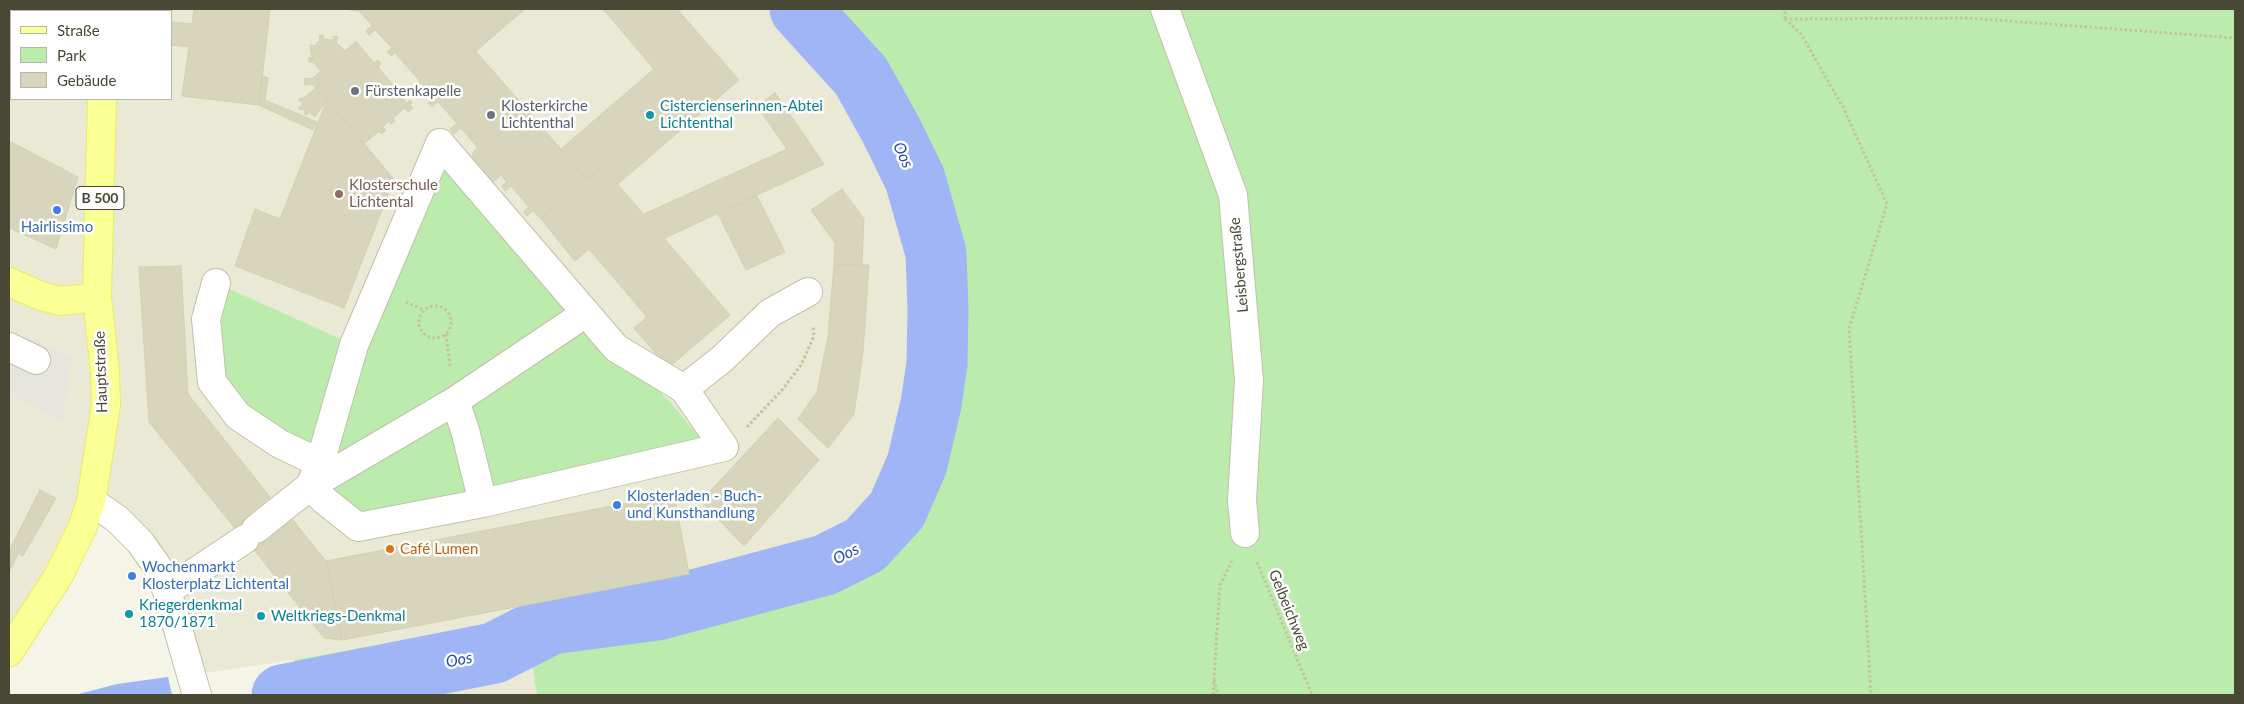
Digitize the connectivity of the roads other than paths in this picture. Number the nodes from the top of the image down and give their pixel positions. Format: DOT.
graph roads {
  1 [pos="1165,9"];
  2 [pos="102,100"];
  3 [pos="9,282"];
  4 [pos="216,283"];
  5 [pos="808,292"];
  6 [pos="97,297"];
  7 [pos="586,313"];
  8 [pos="9,347"];
  9 [pos="36,360"];
  10 [pos="684,389"];
  11 [pos="455,401"];
  12 [pos="315,474"];
  13 [pos="91,501"];
  14 [pos="483,504"];
  15 [pos="1245,533"];
  16 [pos="167,591"];
  17 [pos="9,652"];
  18 [pos="195,685"];
  1 -- 15 [label="street, Leisbergstraße"];
  2 -- 6 [label="main road, Hauptstraße / B 500"];
  3 -- 6 [label="main road"];
  4 -- 12 [label="street"];
  5 -- 10 [label="street"];
  6 -- 13 [label="main road, Hauptstraße"];
  7 -- 10 [label="street"];
  7 -- 11 [label="street"];
  7 -- 12 [label="street"];
  8 -- 9 [label="street"];
  10 -- 14 [label="street"];
  11 -- 12 [label="street"];
  11 -- 14 [label="street"];
  12 -- 14 [label="street"];
  12 -- 16 [label="street"];
  13 -- 16 [label="street"];
  13 -- 17 [label="main road, Hauptstraße"];
  16 -- 18 [label="street"];
}
